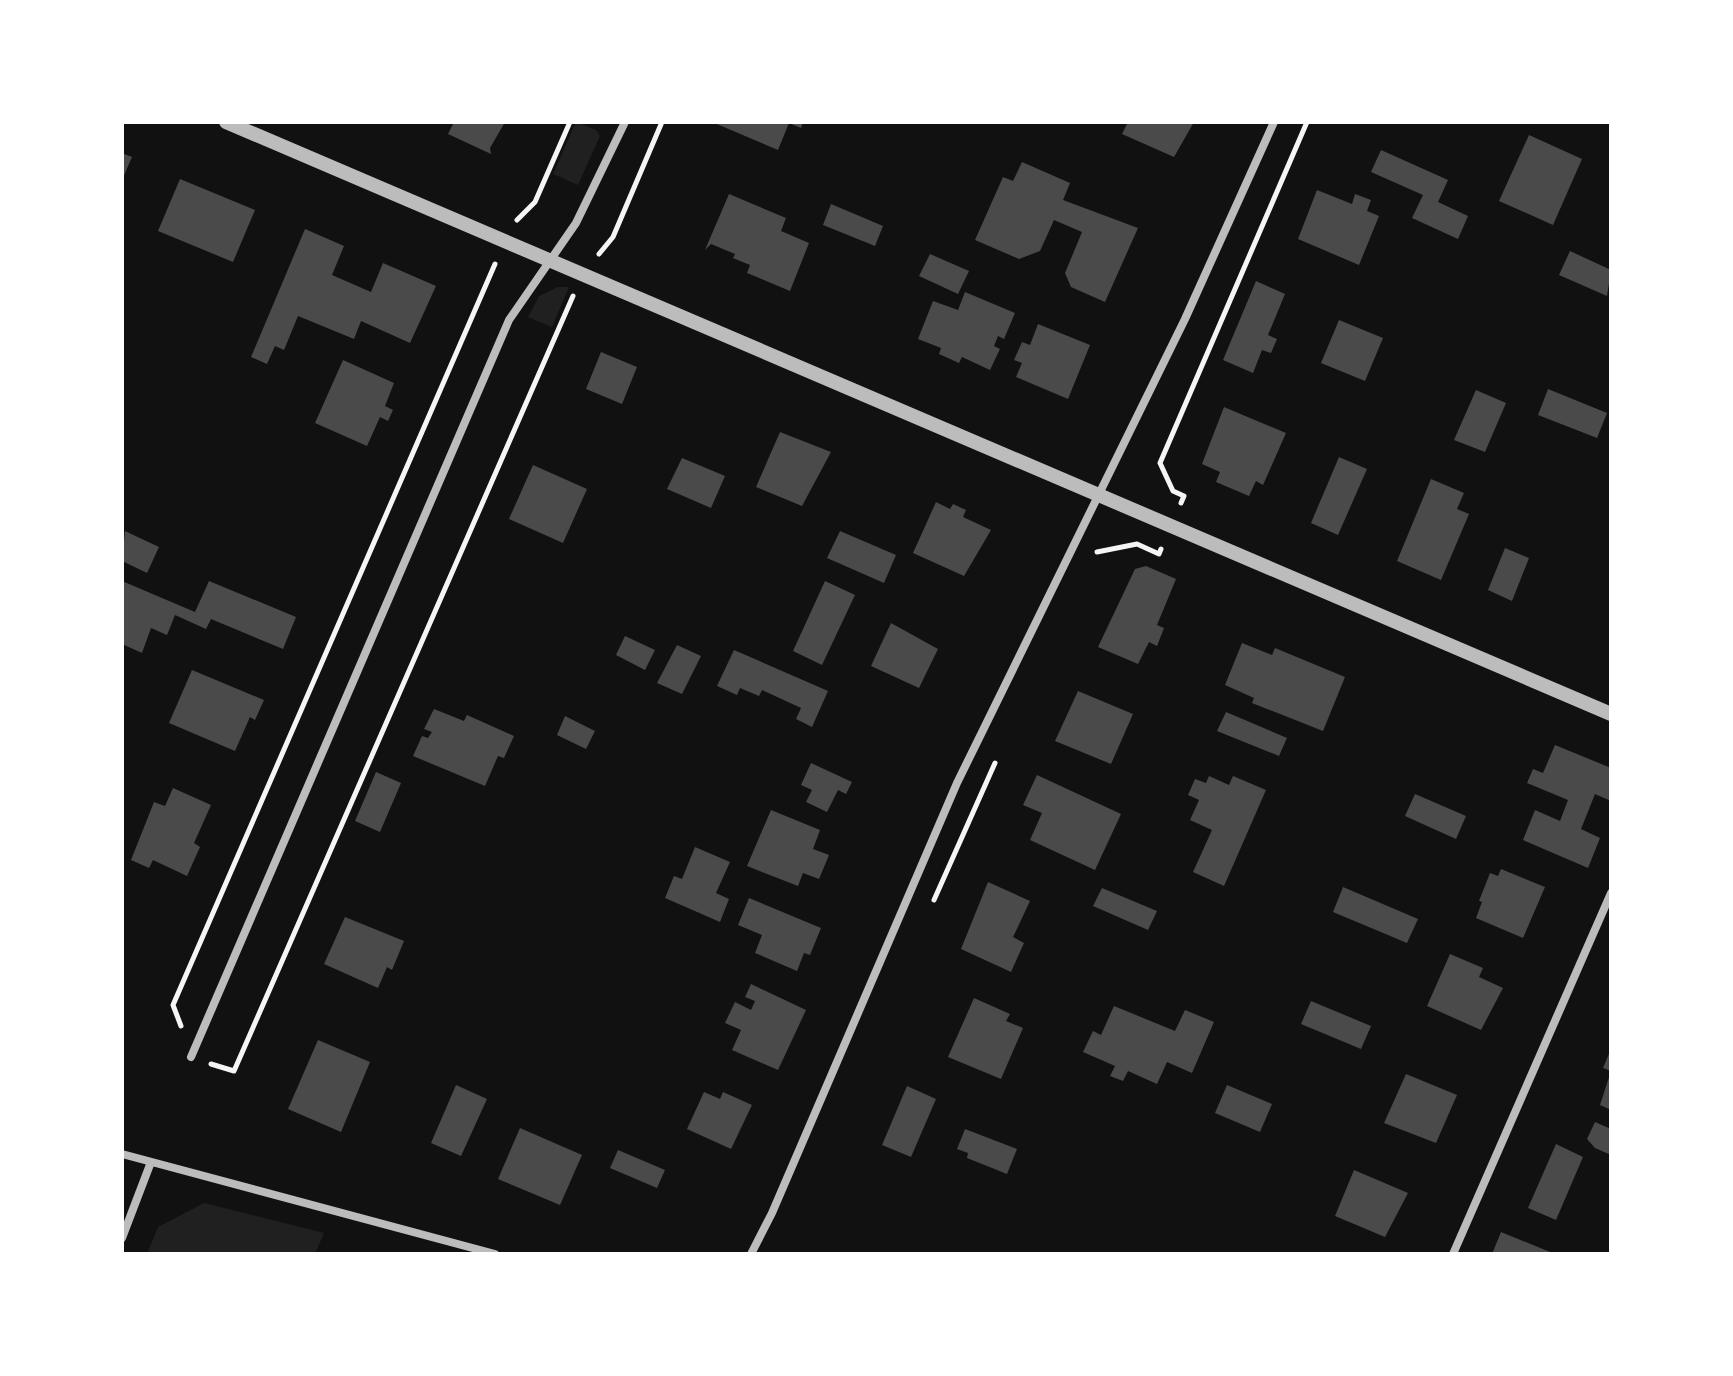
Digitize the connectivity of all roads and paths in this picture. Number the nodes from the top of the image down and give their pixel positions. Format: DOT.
graph roads {
  1 [pos="226,122"];
  2 [pos="570,122"];
  3 [pos="625,122"];
  4 [pos="662,122"];
  5 [pos="1274,122"];
  6 [pos="1307,122"];
  7 [pos="504,240"];
  8 [pos="549,259"];
  9 [pos="583,273"];
  10 [pos="1100,494"];
  11 [pos="1184,496"];
  12 [pos="1159,554"];
  13 [pos="1094,560"];
  14 [pos="1611,714"];
  15 [pos="1001,749"];
  16 [pos="1611,893"];
  17 [pos="930,909"];
  18 [pos="191,1057"];
  19 [pos="122,1154"];
  20 [pos="151,1162"];
  21 [pos="122,1238"];
  22 [pos="495,1254"];
  23 [pos="751,1254"];
  24 [pos="1453,1254"];
  1 -- 7 [label="street"];
  2 -- 7 [label="path"];
  3 -- 8 [label="street"];
  4 -- 9 [label="path"];
  5 -- 10 [label="street"];
  6 -- 11 [label="path"];
  7 -- 8 [label="street"];
  7 -- 18 [label="path"];
  8 -- 9 [label="street"];
  8 -- 18 [label="street"];
  9 -- 10 [label="street"];
  9 -- 18 [label="path"];
  10 -- 14 [label="street"];
  10 -- 23 [label="street"];
  12 -- 13 [label="path"];
  15 -- 17 [label="path"];
  16 -- 24 [label="street"];
  19 -- 20 [label="street"];
  20 -- 21 [label="street"];
  20 -- 22 [label="street"];
}
